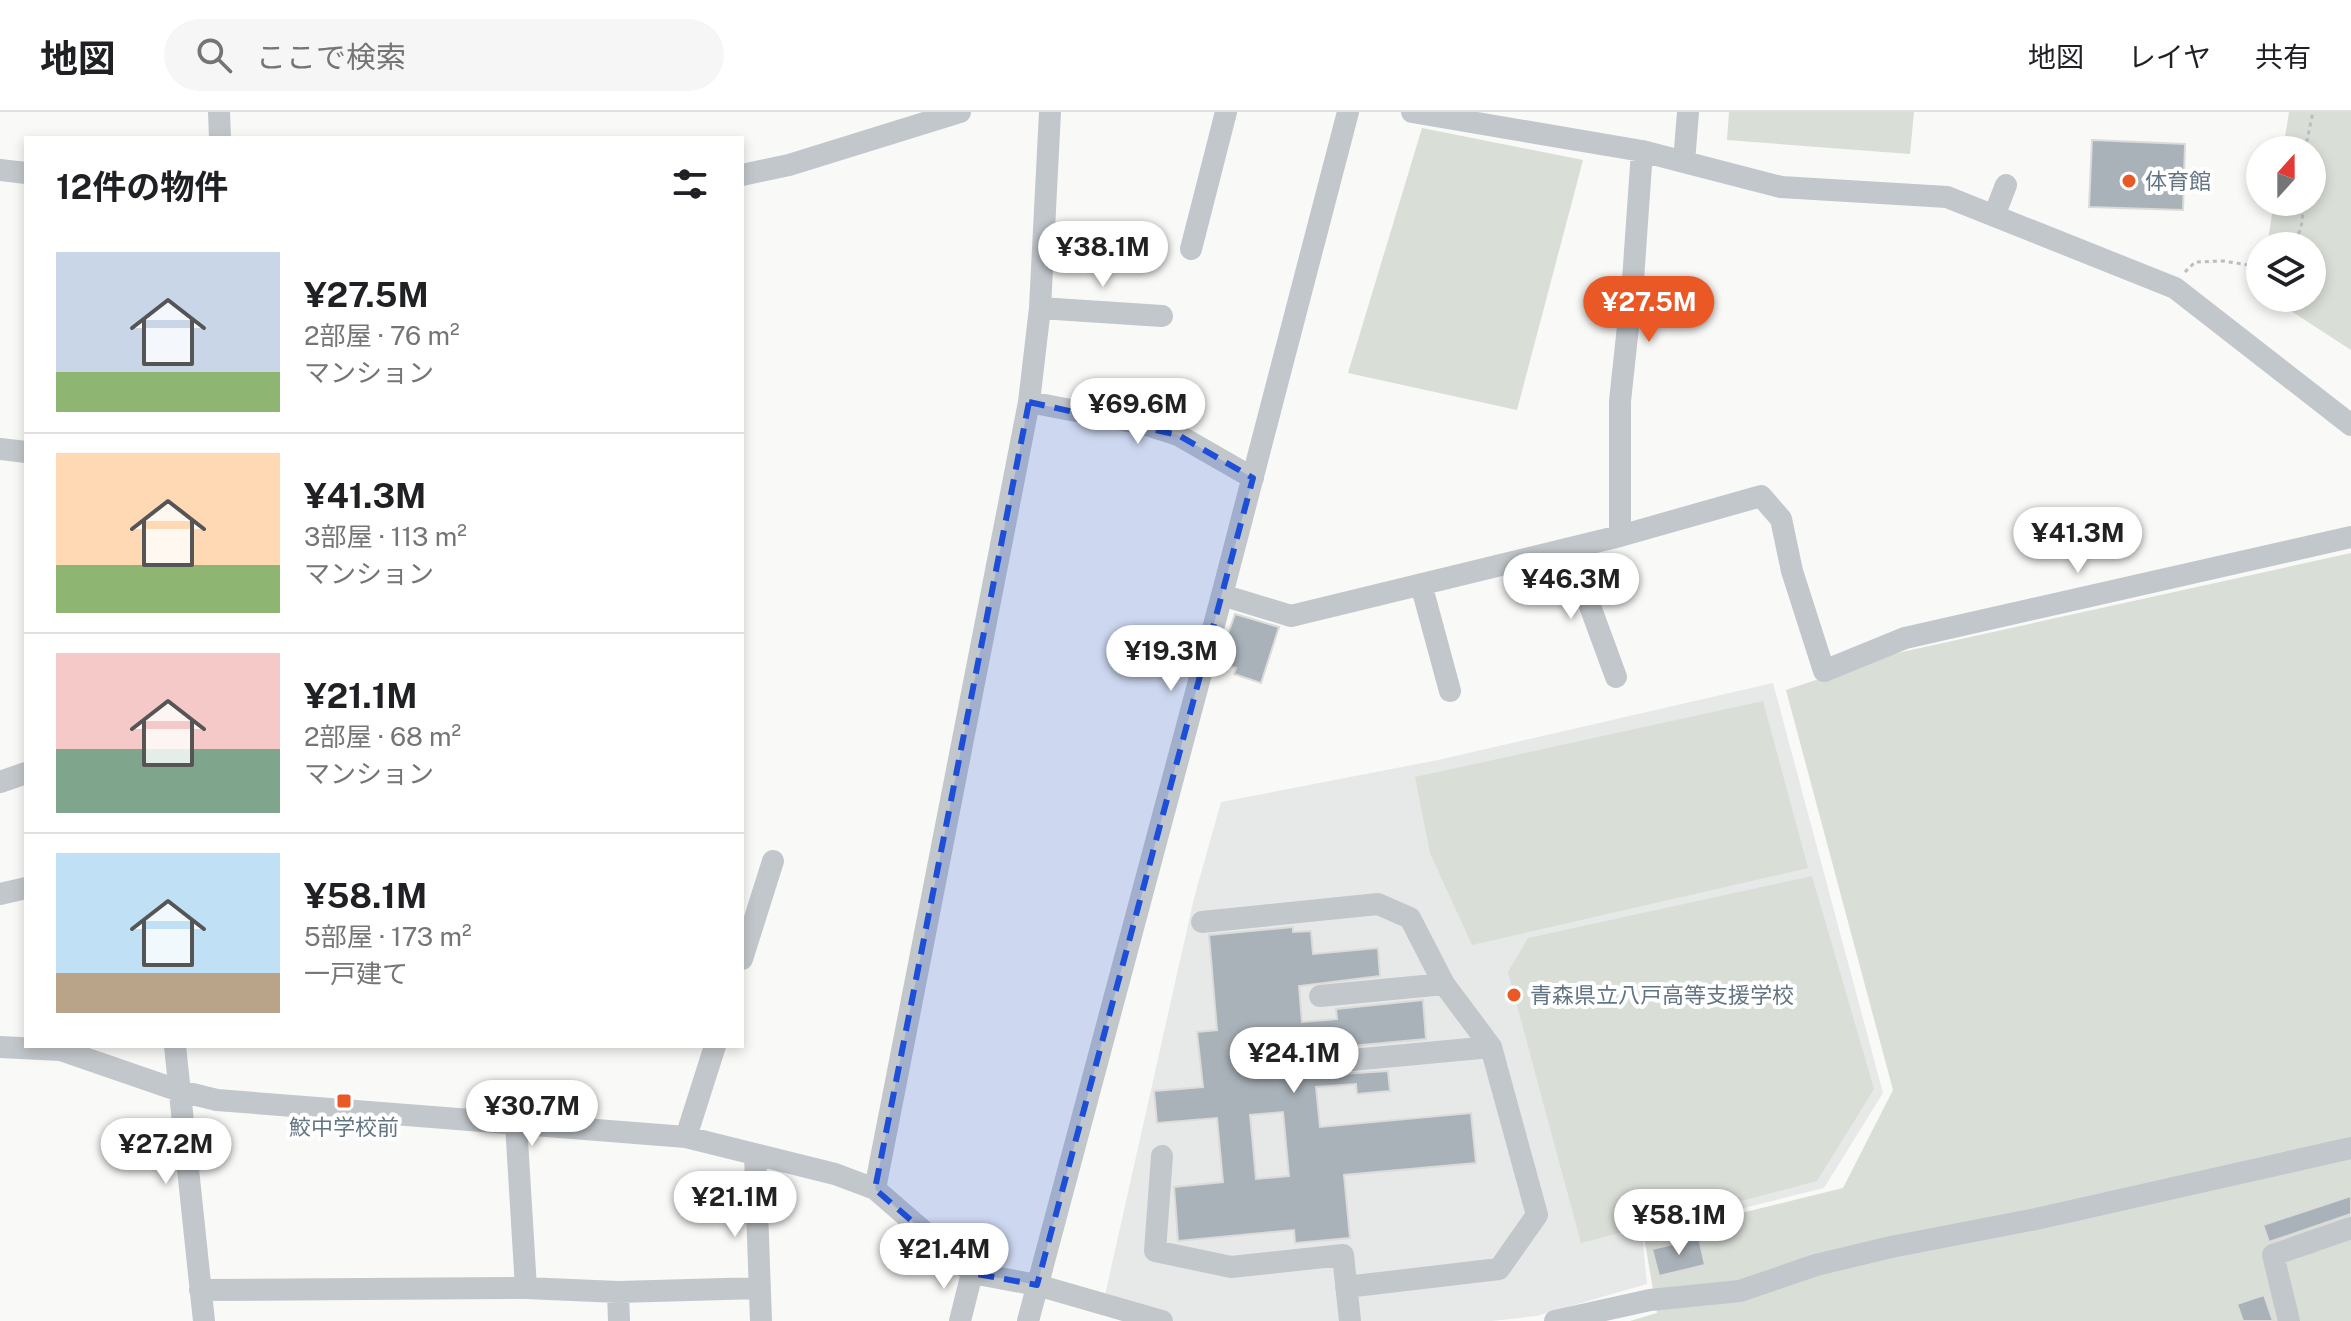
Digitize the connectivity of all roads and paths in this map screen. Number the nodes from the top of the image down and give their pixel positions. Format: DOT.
graph roads {
  1 [pos="219,112"];
  2 [pos="960,112"];
  3 [pos="1050,112"];
  4 [pos="1226,112"];
  5 [pos="1348,112"];
  6 [pos="1412,112"];
  7 [pos="1688,112"];
  8 [pos="2313,112"];
  9 [pos="1459,116"];
  10 [pos="220,136"];
  11 [pos="2308,136"];
  12 [pos="1642,151"];
  13 [pos="1684,162"];
  14 [pos="0,170"];
  15 [pos="24,173"];
  16 [pos="744,175"];
  17 [pos="2006,185"];
  18 [pos="1994,216"];
  19 [pos="1191,249"];
  20 [pos="2246,265"];
  21 [pos="2175,288"];
  22 [pos="1040,308"];
  23 [pos="1162,316"];
  24 [pos="1029,402"];
  25 [pos="2351,425"];
  26 [pos="0,449"];
  27 [pos="24,452"];
  28 [pos="1253,478"];
  29 [pos="1620,536"];
  30 [pos="2351,537"];
  31 [pos="1569,549"];
  32 [pos="1421,584"];
  33 [pos="1222,595"];
  34 [pos="1616,677"];
  35 [pos="1450,691"];
  36 [pos="24,774"];
  37 [pos="0,782"];
  38 [pos="773,861"];
  39 [pos="24,888"];
  40 [pos="0,894"];
  41 [pos="1202,922"];
  42 [pos="744,953"];
  43 [pos="1444,984"];
  44 [pos="1320,996"];
  45 [pos="0,1047"];
  46 [pos="1491,1047"];
  47 [pos="175,1048"];
  48 [pos="714,1048"];
  49 [pos="1330,1062"];
  50 [pos="180,1091"];
  51 [pos="516,1124"];
  52 [pos="686,1137"];
  53 [pos="2351,1148"];
  54 [pos="755,1154"];
  55 [pos="1162,1156"];
  56 [pos="875,1189"];
  57 [pos="2351,1228"];
  58 [pos="972,1273"];
  59 [pos="1037,1285"];
  60 [pos="1346,1287"];
  61 [pos="526,1288"];
  62 [pos="760,1288"];
  63 [pos="200,1290"];
  64 [pos="618,1292"];
  65 [pos="204,1321"];
  66 [pos="619,1321"];
  67 [pos="761,1321"];
  68 [pos="960,1321"];
  69 [pos="1028,1321"];
  70 [pos="1162,1321"];
  71 [pos="1350,1321"];
  72 [pos="1555,1321"];
  73 [pos="2289,1321"];
  1 -- 10 [label="street"];
  2 -- 16 [label="street"];
  3 -- 22 [label="street"];
  4 -- 19 [label="street"];
  5 -- 28 [label="street"];
  6 -- 9 [label="street"];
  7 -- 13 [label="street"];
  8 -- 11 [label="path"];
  9 -- 12 [label="street"];
  12 -- 13 [label="street"];
  12 -- 29 [label="street"];
  13 -- 18 [label="street"];
  14 -- 15 [label="street"];
  17 -- 18 [label="street"];
  18 -- 21 [label="street"];
  20 -- 21 [label="path"];
  21 -- 25 [label="street"];
  22 -- 23 [label="street"];
  22 -- 24 [label="street"];
  24 -- 28 [label="street"];
  24 -- 56 [label="street"];
  26 -- 27 [label="street"];
  28 -- 33 [label="street"];
  29 -- 30 [label="street"];
  29 -- 31 [label="street"];
  31 -- 32 [label="street"];
  31 -- 34 [label="street"];
  32 -- 33 [label="street"];
  32 -- 35 [label="street"];
  33 -- 59 [label="street"];
  36 -- 37 [label="street"];
  38 -- 42 [label="street"];
  39 -- 40 [label="street"];
  41 -- 43 [label="street"];
  43 -- 44 [label="street"];
  43 -- 46 [label="street"];
  45 -- 50 [label="street"];
  46 -- 49 [label="street"];
  46 -- 60 [label="street"];
  47 -- 50 [label="street"];
  48 -- 52 [label="street"];
  50 -- 51 [label="street"];
  50 -- 63 [label="street"];
  51 -- 52 [label="street"];
  51 -- 61 [label="street"];
  52 -- 54 [label="street"];
  53 -- 72 [label="street"];
  54 -- 56 [label="street"];
  54 -- 62 [label="street"];
  55 -- 60 [label="street"];
  56 -- 58 [label="street"];
  57 -- 73 [label="street"];
  58 -- 59 [label="street"];
  58 -- 68 [label="street"];
  59 -- 69 [label="street"];
  59 -- 70 [label="street"];
  60 -- 71 [label="street"];
  61 -- 63 [label="street"];
  61 -- 64 [label="street"];
  62 -- 64 [label="street"];
  62 -- 67 [label="street"];
  63 -- 65 [label="street"];
  64 -- 66 [label="street"];
}
